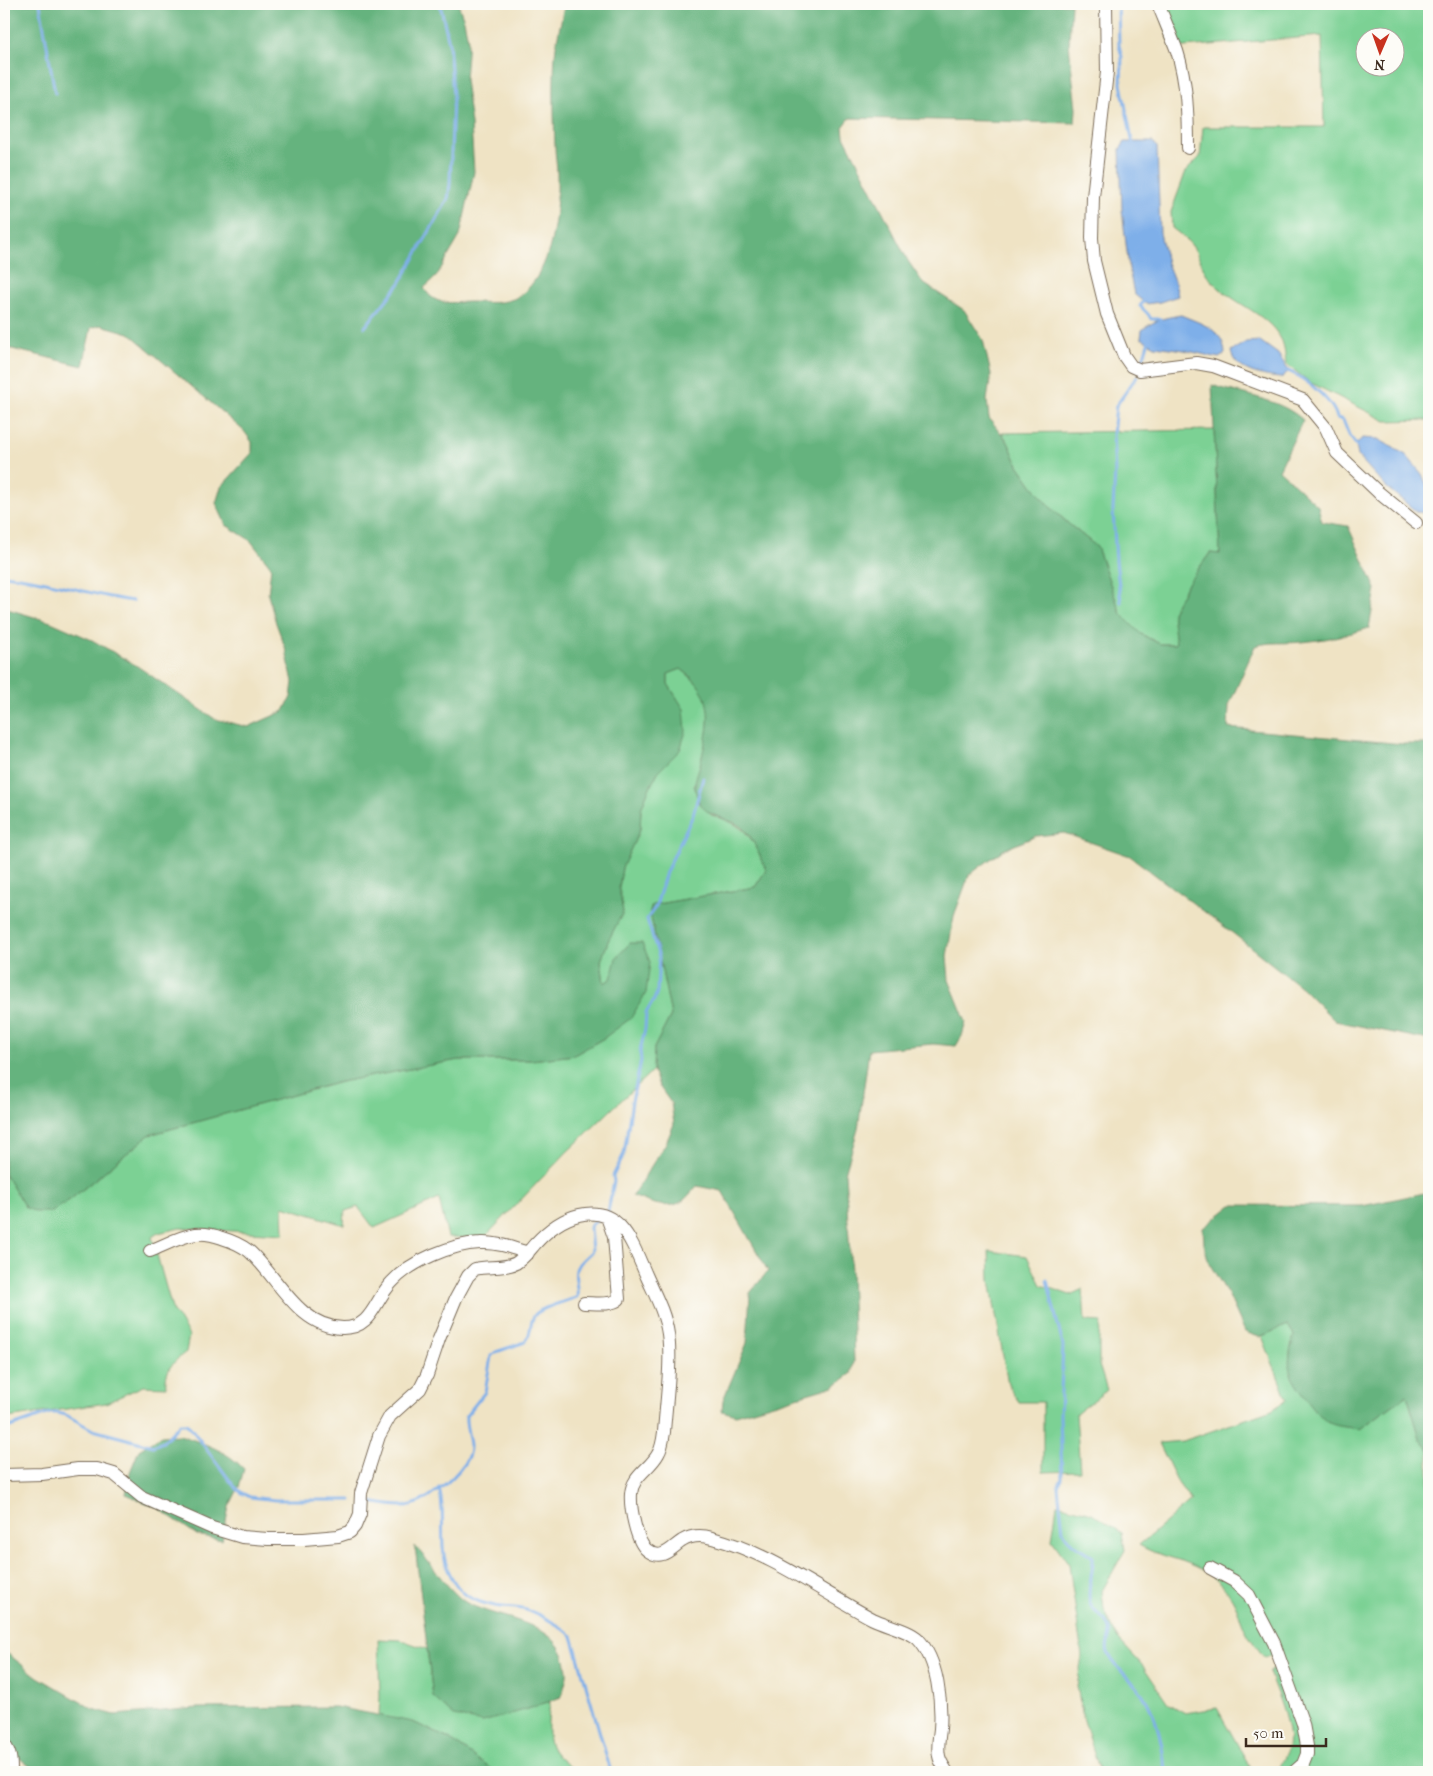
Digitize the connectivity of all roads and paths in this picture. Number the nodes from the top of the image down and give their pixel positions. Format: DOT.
graph roads {
  1 [pos="1106,4"];
  2 [pos="1158,4"];
  3 [pos="1188,148"];
  4 [pos="1416,523"];
  5 [pos="607,1217"];
  6 [pos="150,1251"];
  7 [pos="528,1253"];
  8 [pos="584,1303"];
  9 [pos="4,1475"];
  10 [pos="1210,1568"];
  11 [pos="4,1744"];
  12 [pos="11,1772"];
  13 [pos="947,1772"];
  14 [pos="1294,1772"];
  1 -- 4 [label="street"];
  2 -- 3 [label="street"];
  5 -- 7 [label="street"];
  5 -- 8 [label="street"];
  5 -- 13 [label="street"];
  6 -- 7 [label="street"];
  7 -- 9 [label="street"];
  10 -- 14 [label="street"];
  11 -- 12 [label="street"];
}
